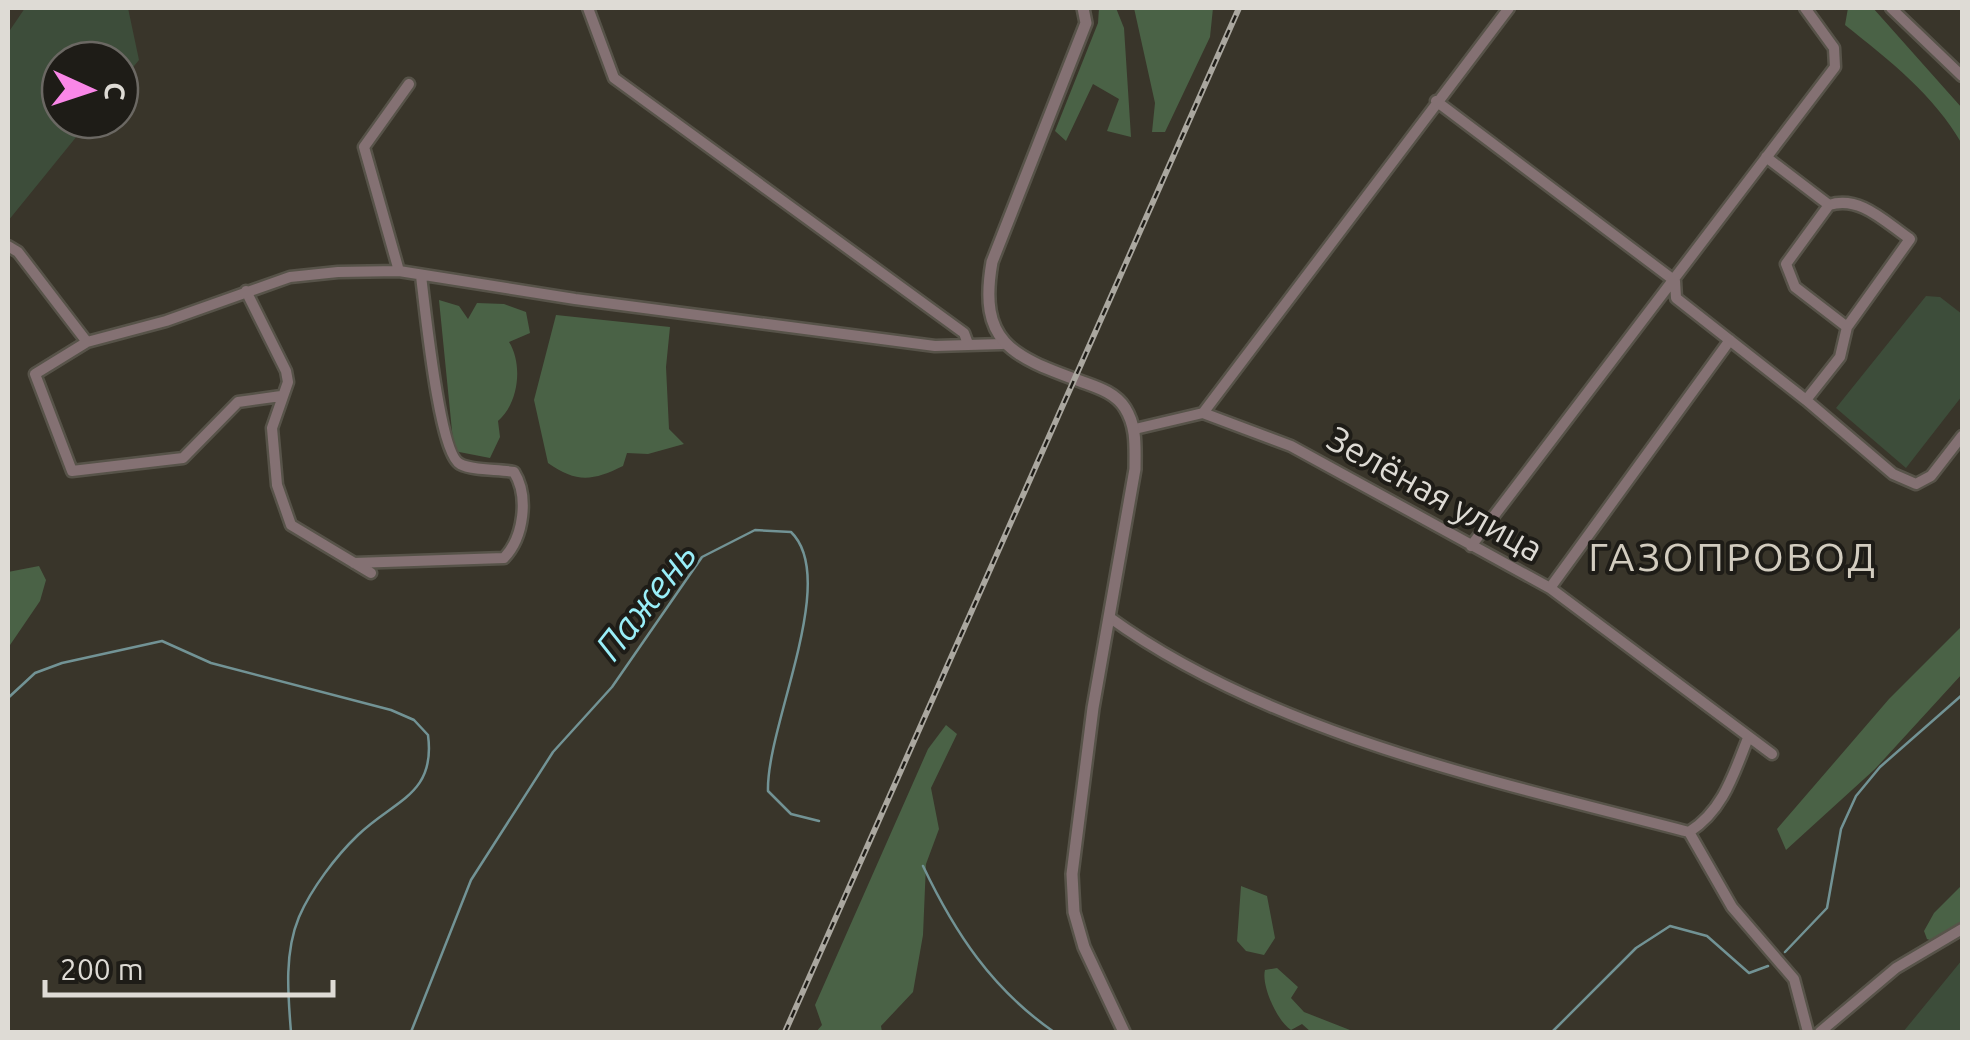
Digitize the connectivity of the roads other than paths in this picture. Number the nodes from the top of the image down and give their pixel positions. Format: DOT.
graph roads {
  1 [pos="588,8"];
  2 [pos="1083,8"];
  3 [pos="1509,8"];
  4 [pos="1805,8"];
  5 [pos="1891,8"];
  6 [pos="1962,76"];
  7 [pos="410,84"];
  8 [pos="1436,101"];
  9 [pos="1766,157"];
  10 [pos="1829,205"];
  11 [pos="8,246"];
  12 [pos="400,270"];
  13 [pos="421,276"];
  14 [pos="1676,280"];
  15 [pos="246,290"];
  16 [pos="1847,327"];
  17 [pos="1730,340"];
  18 [pos="88,342"];
  19 [pos="968,344"];
  20 [pos="1002,344"];
  21 [pos="282,396"];
  22 [pos="1806,400"];
  23 [pos="1203,414"];
  24 [pos="1134,429"];
  25 [pos="1962,436"];
  26 [pos="1471,546"];
  27 [pos="354,563"];
  28 [pos="371,573"];
  29 [pos="1550,588"];
  30 [pos="1109,617"];
  31 [pos="1748,738"];
  32 [pos="1772,754"];
  33 [pos="1688,832"];
  34 [pos="1962,930"];
  35 [pos="1124,1032"];
  36 [pos="1808,1032"];
  37 [pos="1820,1032"];
  1 -- 19 [label="street"];
  2 -- 20 [label="street"];
  3 -- 8 [label="street"];
  4 -- 9 [label="street"];
  5 -- 6 [label="street"];
  7 -- 12 [label="street"];
  8 -- 14 [label="street"];
  8 -- 23 [label="street"];
  9 -- 10 [label="street"];
  9 -- 14 [label="street"];
  10 -- 16 [label="street"];
  10 -- 16 [label="street"];
  11 -- 18 [label="street"];
  12 -- 13 [label="street"];
  12 -- 15 [label="street"];
  13 -- 19 [label="street"];
  13 -- 27 [label="street"];
  14 -- 17 [label="street"];
  14 -- 26 [label="street"];
  15 -- 18 [label="street"];
  15 -- 21 [label="street"];
  16 -- 22 [label="street"];
  17 -- 22 [label="street"];
  17 -- 29 [label="street"];
  18 -- 21 [label="street"];
  19 -- 20 [label="street"];
  20 -- 24 [label="street"];
  21 -- 27 [label="street"];
  22 -- 25 [label="street"];
  23 -- 24 [label="street"];
  23 -- 26 [label="street, Зелёная улица"];
  24 -- 30 [label="street"];
  26 -- 29 [label="street, Зелёная улица"];
  27 -- 28 [label="street"];
  29 -- 31 [label="street, Зелёная улица"];
  30 -- 33 [label="street"];
  30 -- 35 [label="street"];
  31 -- 32 [label="street, Зелёная улица"];
  31 -- 33 [label="street"];
  33 -- 36 [label="street"];
  34 -- 37 [label="street"];
}
